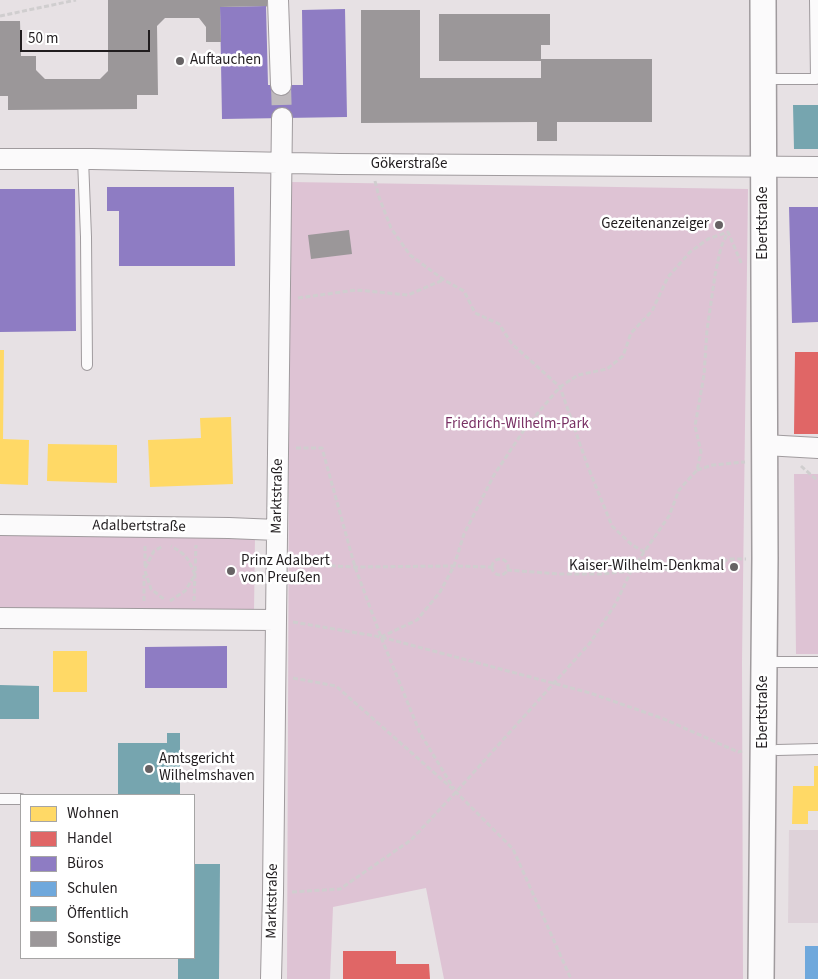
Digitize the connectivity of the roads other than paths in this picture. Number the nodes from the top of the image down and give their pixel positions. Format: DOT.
graph roads {
  1 [pos="278,0"];
  2 [pos="762,0"];
  3 [pos="815,0"];
  4 [pos="763,79"];
  5 [pos="817,79"];
  6 [pos="280,85"];
  7 [pos="282,118"];
  8 [pos="0,159"];
  9 [pos="83,159"];
  10 [pos="281,163"];
  11 [pos="764,167"];
  12 [pos="818,167"];
  13 [pos="87,365"];
  14 [pos="818,448"];
  15 [pos="765,453"];
  16 [pos="0,525"];
  17 [pos="278,530"];
  18 [pos="0,618"];
  19 [pos="276,620"];
  20 [pos="764,662"];
  21 [pos="818,662"];
  22 [pos="818,749"];
  23 [pos="763,751"];
  24 [pos="0,799"];
  25 [pos="20,799"];
  26 [pos="271,979"];
  27 [pos="761,979"];
  1 -- 6 [label="street"];
  2 -- 4 [label="street, Ebertstraße"];
  3 -- 5 [label="lane"];
  4 -- 5 [label="lane"];
  4 -- 11 [label="street, Ebertstraße"];
  7 -- 10 [label="street, Marktstraße"];
  8 -- 9 [label="street, Gökerstraße"];
  9 -- 10 [label="street, Gökerstraße"];
  9 -- 13 [label="lane"];
  10 -- 11 [label="street, Gökerstraße"];
  10 -- 17 [label="street, Marktstraße"];
  11 -- 12 [label="street, Gökerstraße"];
  11 -- 15 [label="street, Ebertstraße"];
  14 -- 15 [label="street"];
  15 -- 20 [label="street, Ebertstraße"];
  16 -- 17 [label="street, Adalbertstraße"];
  17 -- 19 [label="street, Marktstraße"];
  18 -- 19 [label="street"];
  19 -- 26 [label="street, Marktstraße"];
  20 -- 21 [label="lane"];
  20 -- 23 [label="street, Ebertstraße"];
  22 -- 23 [label="lane"];
  23 -- 27 [label="street, Ebertstraße"];
  24 -- 25 [label="lane"];
}
